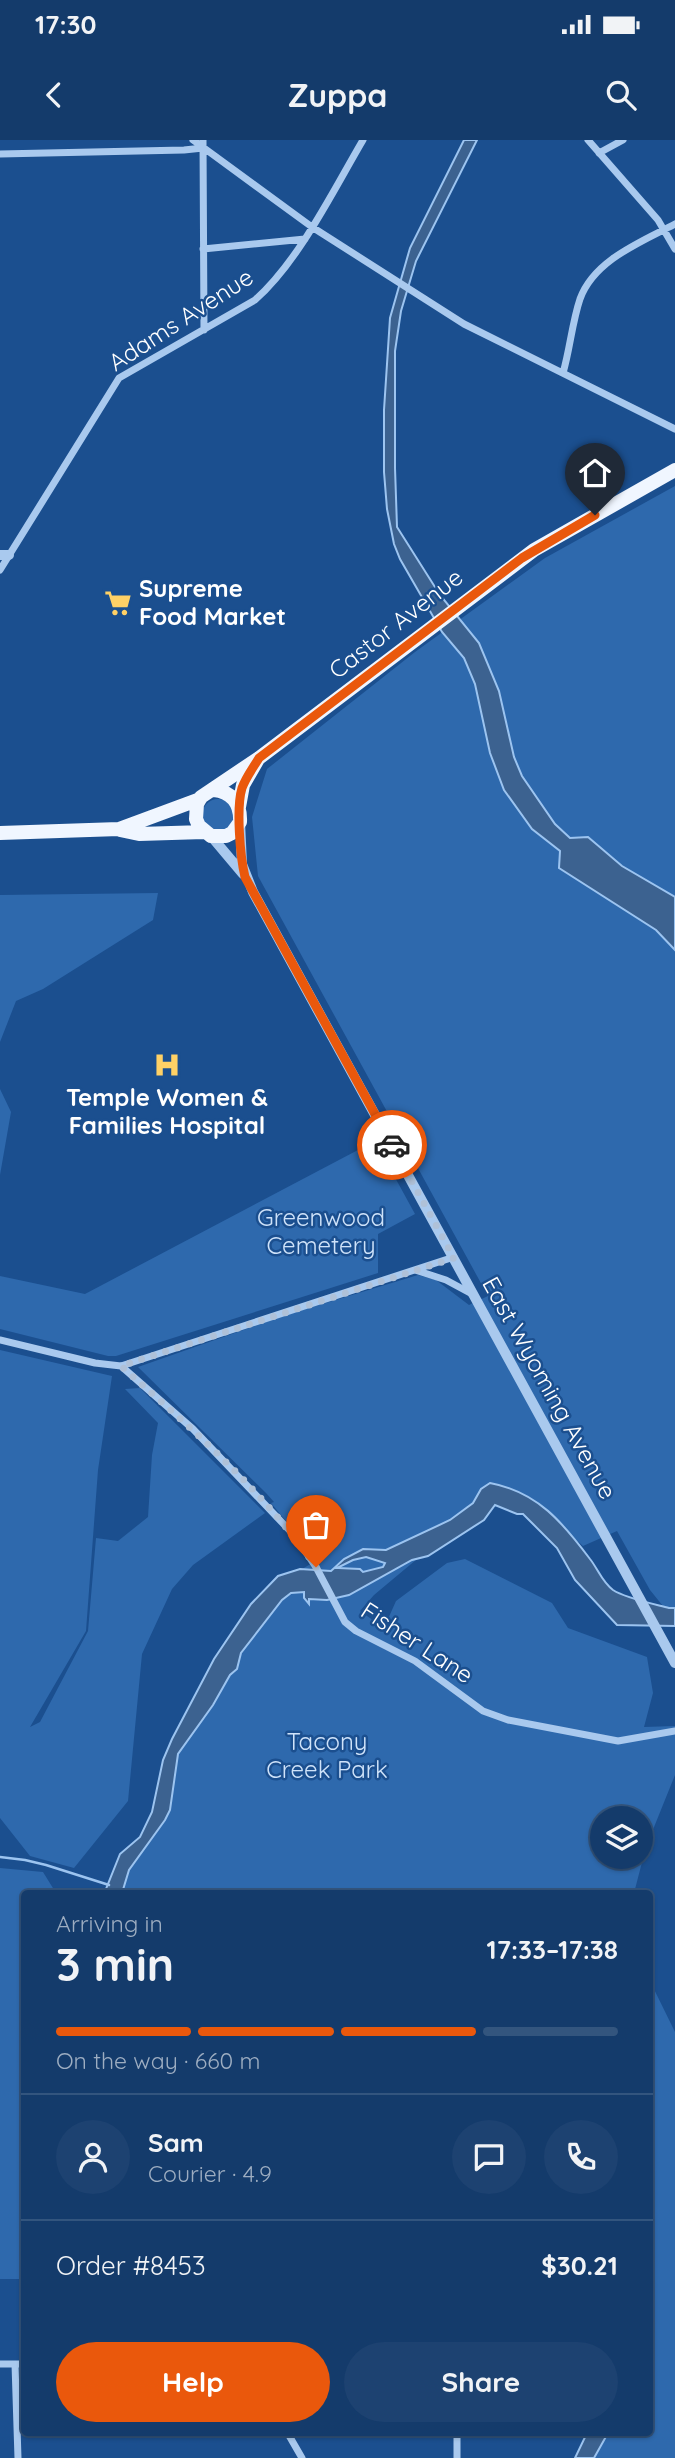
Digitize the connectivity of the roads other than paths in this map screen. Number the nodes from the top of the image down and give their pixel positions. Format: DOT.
graph roads {
  1 [pos="193,140"];
  2 [pos="363,140"];
  3 [pos="588,140"];
  4 [pos="623,140"];
  5 [pos="203,144"];
  6 [pos="599,153"];
  7 [pos="0,154"];
  8 [pos="675,224"];
  9 [pos="312,227"];
  10 [pos="664,230"];
  11 [pos="305,239"];
  12 [pos="203,249"];
  13 [pos="675,249"];
  14 [pos="204,330"];
  15 [pos="563,373"];
  16 [pos="675,429"];
  17 [pos="675,470"];
  18 [pos="4,555"];
  19 [pos="0,570"];
  20 [pos="259,758"];
  21 [pos="214,790"];
  22 [pos="200,799"];
  23 [pos="240,814"];
  24 [pos="119,830"];
  25 [pos="0,834"];
  26 [pos="208,834"];
  27 [pos="245,877"];
  28 [pos="454,1258"];
  29 [pos="414,1270"];
  30 [pos="474,1296"];
  31 [pos="0,1340"];
  32 [pos="121,1366"];
  33 [pos="675,1662"];
  34 [pos="675,1731"];
  35 [pos="0,2364"];
  36 [pos="15,2364"];
  37 [pos="21,2364"];
  38 [pos="289,2436"];
  39 [pos="457,2436"];
  40 [pos="18,2458"];
  41 [pos="302,2458"];
  42 [pos="457,2458"];
  1 -- 5 [label="street"];
  2 -- 9 [label="street, Adams Avenue"];
  3 -- 6 [label="street"];
  4 -- 6 [label="street"];
  5 -- 7 [label="street"];
  5 -- 9 [label="street"];
  5 -- 12 [label="street"];
  6 -- 10 [label="street"];
  8 -- 10 [label="street"];
  9 -- 11 [label="street, Adams Avenue"];
  9 -- 15 [label="street"];
  10 -- 13 [label="street"];
  10 -- 15 [label="street"];
  11 -- 12 [label="street"];
  11 -- 14 [label="street, Adams Avenue"];
  12 -- 14 [label="street"];
  14 -- 18 [label="street, Adams Avenue"];
  15 -- 16 [label="street"];
  17 -- 20 [label="main road, Castor Avenue"];
  18 -- 19 [label="street, Adams Avenue"];
  20 -- 21 [label="main road, Castor Avenue"];
  20 -- 23 [label="main road, Castor Avenue"];
  21 -- 22 [label="main road"];
  21 -- 23 [label="main road"];
  22 -- 24 [label="main road"];
  22 -- 26 [label="main road"];
  23 -- 26 [label="main road"];
  23 -- 27 [label="street, East Wyoming Avenue"];
  24 -- 25 [label="main road"];
  24 -- 26 [label="main road"];
  26 -- 27 [label="street, East Wyoming Avenue"];
  27 -- 28 [label="street, East Wyoming Avenue"];
  28 -- 29 [label="street"];
  28 -- 30 [label="street, East Wyoming Avenue"];
  29 -- 30 [label="street"];
  29 -- 32 [label="street"];
  30 -- 33 [label="street, East Wyoming Avenue"];
  31 -- 32 [label="street"];
  32 -- 34 [label="street, Fisher Lane"];
  35 -- 36 [label="street"];
  36 -- 37 [label="street"];
  36 -- 40 [label="street"];
  38 -- 41 [label="street"];
  39 -- 42 [label="street"];
}
